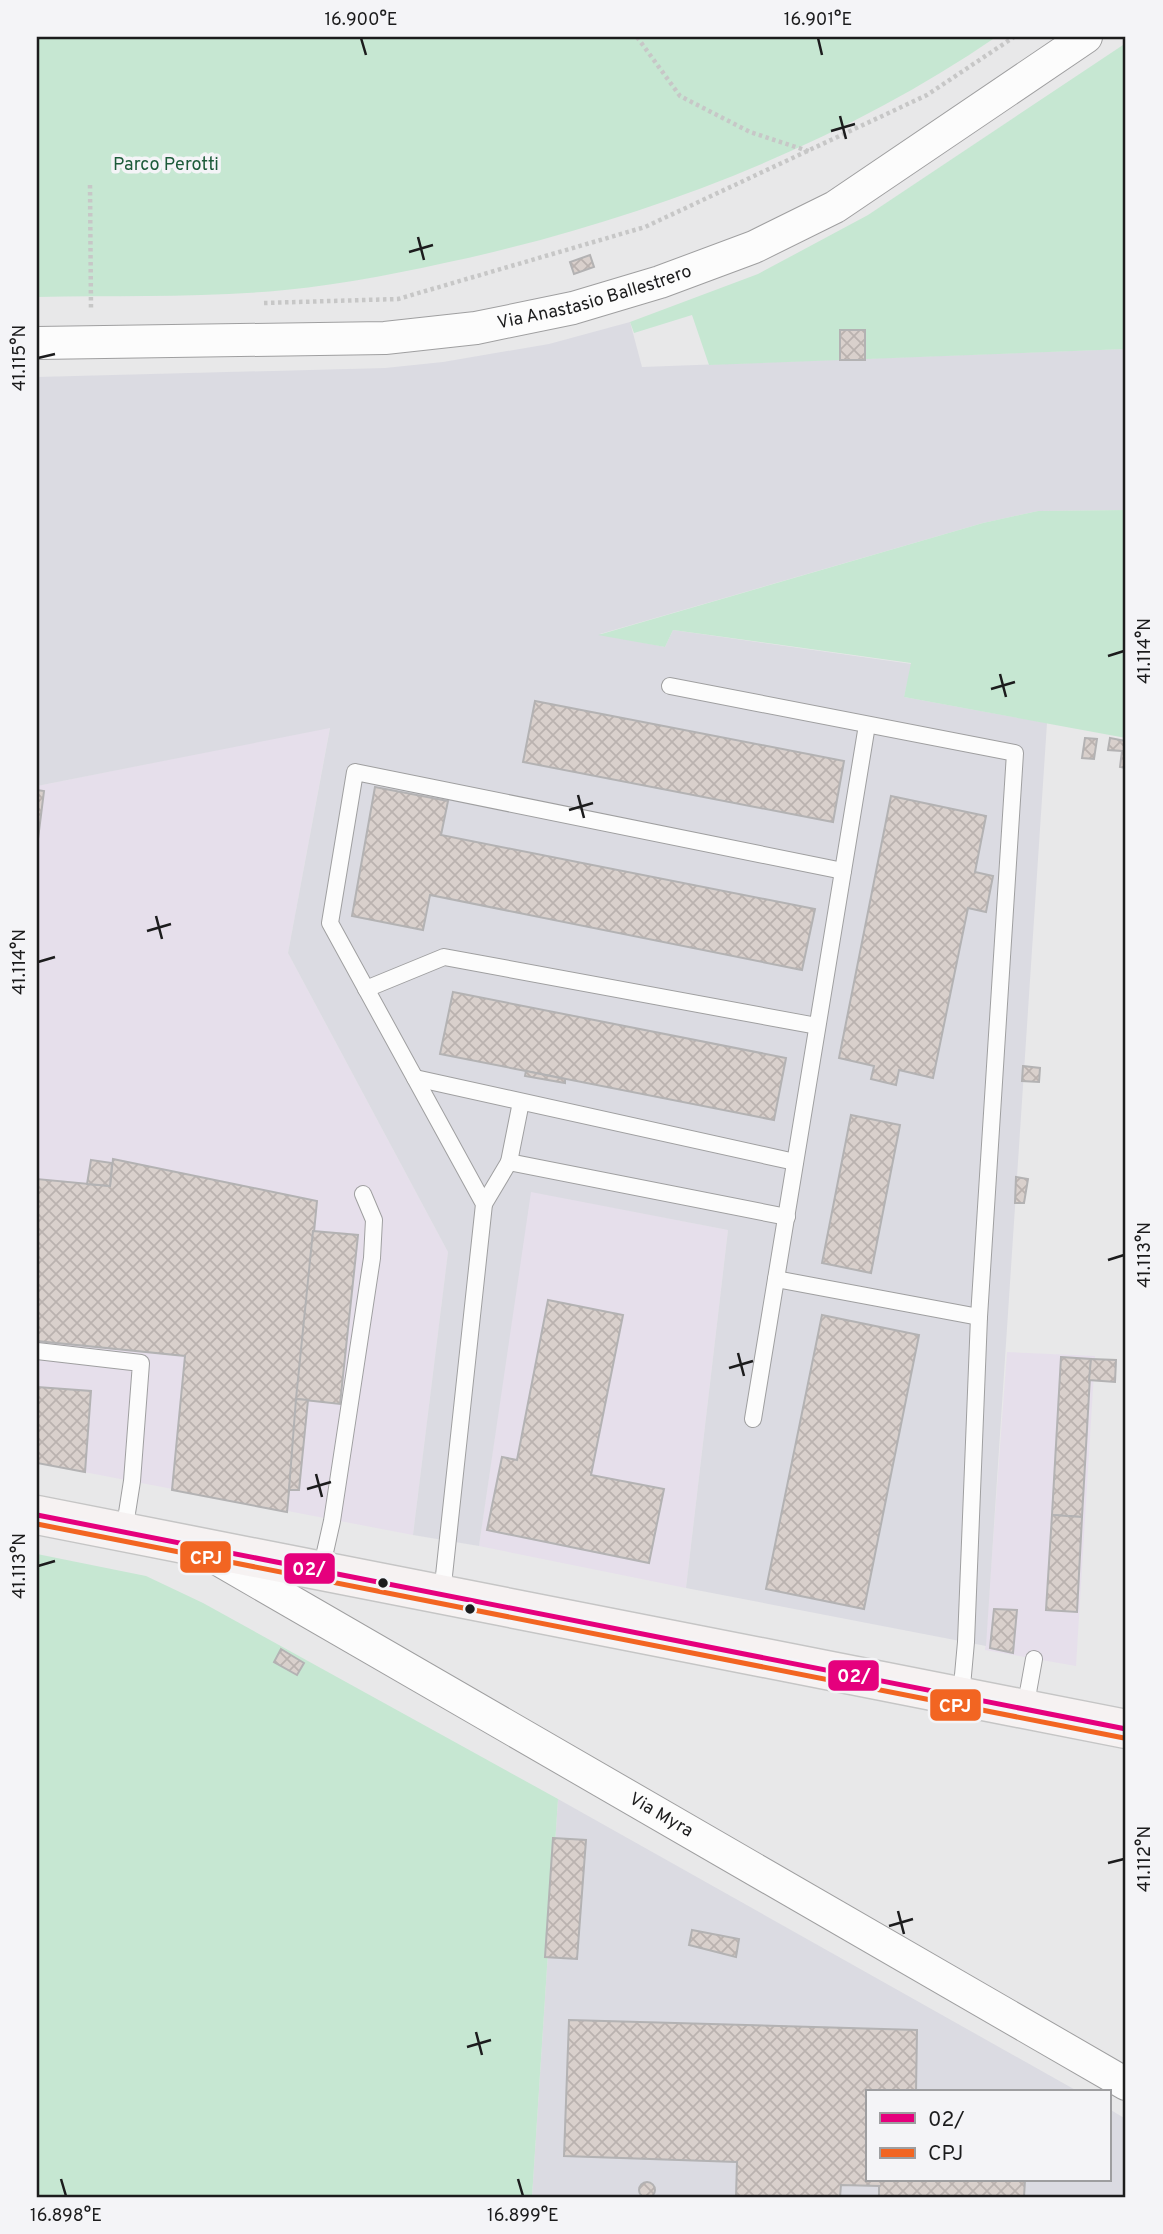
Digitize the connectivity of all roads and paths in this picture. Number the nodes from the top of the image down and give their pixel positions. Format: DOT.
graph roads {
  1 [pos="637,37"];
  2 [pos="1014,37"];
  3 [pos="1086,37"];
  4 [pos="812,152"];
  5 [pos="90,185"];
  6 [pos="259,303"];
  7 [pos="78,308"];
  8 [pos="105,308"];
  9 [pos="91,309"];
  10 [pos="37,343"];
  11 [pos="670,686"];
  12 [pos="867,725"];
  13 [pos="843,871"];
  14 [pos="366,989"];
  15 [pos="817,1026"];
  16 [pos="415,1078"];
  17 [pos="521,1102"];
  18 [pos="509,1162"];
  19 [pos="795,1162"];
  20 [pos="363,1194"];
  21 [pos="484,1204"];
  22 [pos="787,1217"];
  23 [pos="776,1279"];
  24 [pos="979,1317"];
  25 [pos="37,1350"];
  26 [pos="753,1419"];
  27 [pos="37,1515"];
  28 [pos="124,1532"];
  29 [pos="195,1546"];
  30 [pos="321,1570"];
  31 [pos="442,1594"];
  32 [pos="1034,1659"];
  33 [pos="961,1697"];
  34 [pos="1025,1709"];
  35 [pos="1126,1729"];
  36 [pos="1126,2084"];
  1 -- 4 [label="path"];
  2 -- 4 [label="path"];
  3 -- 10 [label="street, Via Anastasio Ballestrero"];
  4 -- 6 [label="path"];
  5 -- 9 [label="path"];
  7 -- 9 [label="path"];
  8 -- 9 [label="path"];
  11 -- 12 [label="lane"];
  12 -- 13 [label="lane"];
  12 -- 24 [label="lane"];
  13 -- 14 [label="lane"];
  13 -- 15 [label="lane"];
  14 -- 15 [label="lane"];
  14 -- 16 [label="lane"];
  15 -- 19 [label="lane"];
  16 -- 17 [label="lane"];
  16 -- 21 [label="lane"];
  17 -- 18 [label="lane"];
  17 -- 19 [label="lane"];
  18 -- 21 [label="lane"];
  18 -- 22 [label="lane"];
  19 -- 22 [label="lane"];
  20 -- 30 [label="lane"];
  21 -- 31 [label="lane"];
  22 -- 23 [label="lane"];
  23 -- 24 [label="lane"];
  23 -- 26 [label="lane"];
  24 -- 33 [label="lane"];
  25 -- 28 [label="lane"];
  27 -- 28 [label="main road"];
  28 -- 29 [label="main road"];
  29 -- 30 [label="main road"];
  29 -- 36 [label="street, Via Myra"];
  30 -- 31 [label="main road"];
  31 -- 33 [label="main road"];
  32 -- 34 [label="lane"];
  33 -- 34 [label="main road"];
  34 -- 35 [label="main road"];
}
